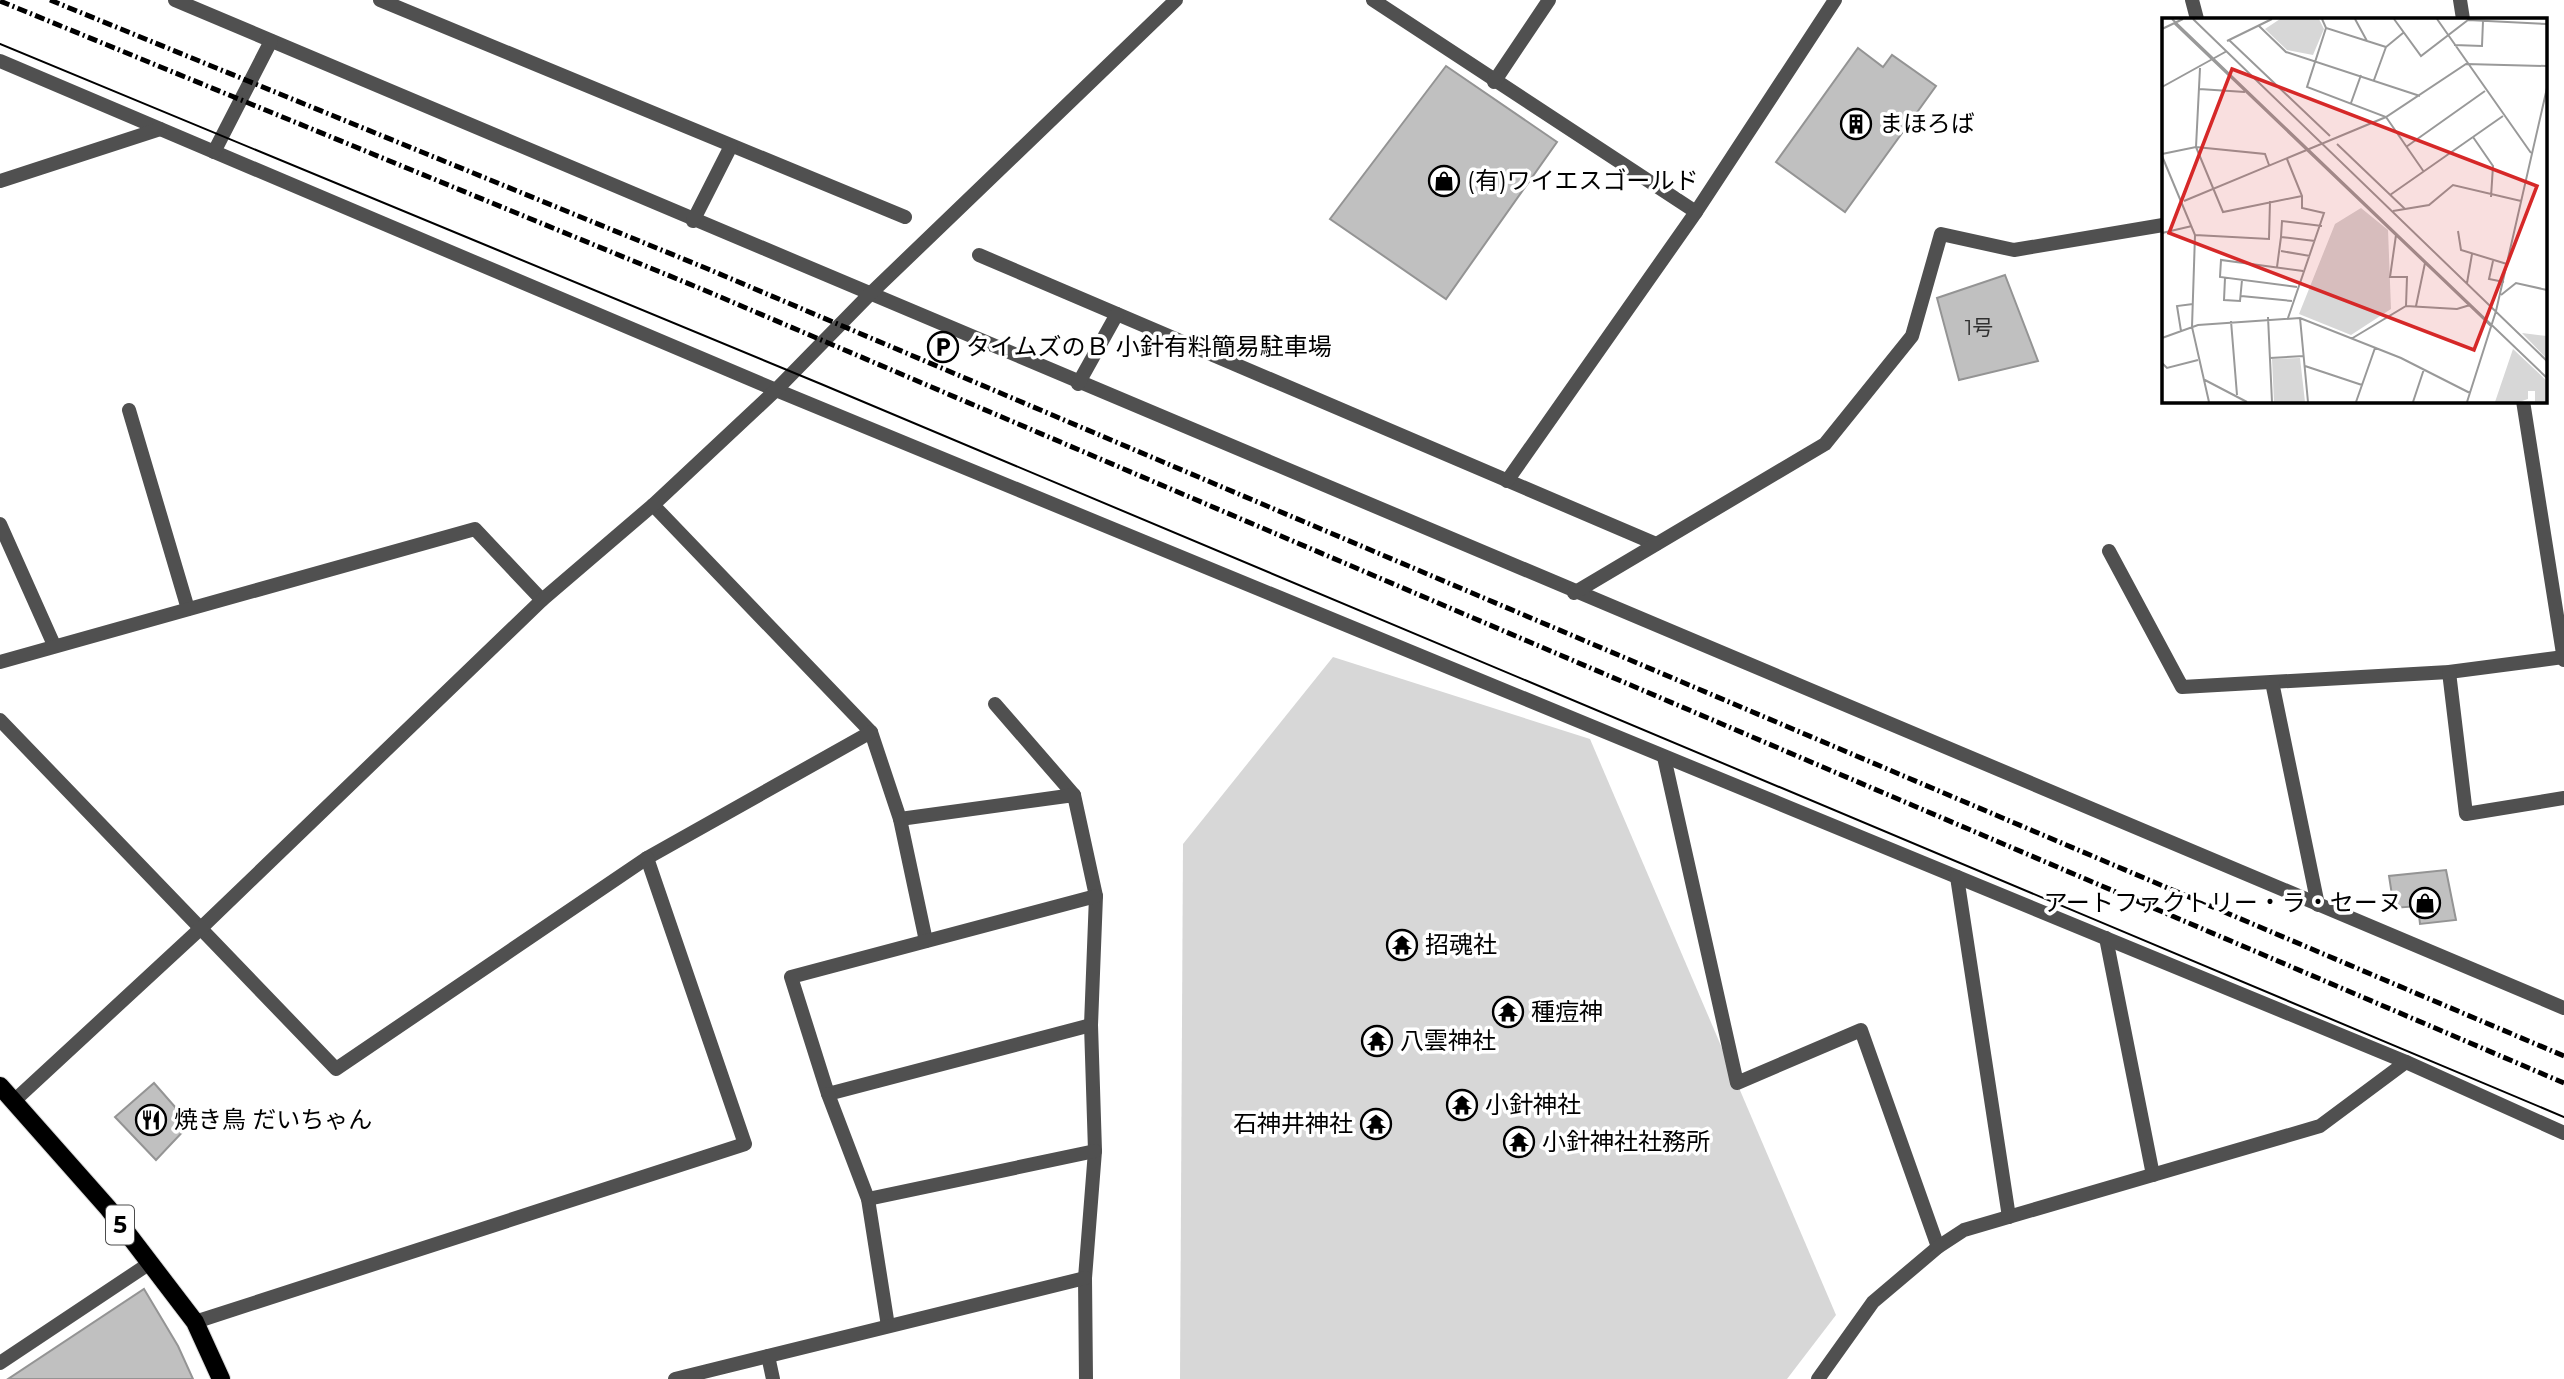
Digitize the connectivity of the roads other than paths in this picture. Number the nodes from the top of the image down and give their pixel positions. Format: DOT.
graph roads {
  1 [pos="175,0"];
  2 [pos="380,0"];
  3 [pos="1176,0"];
  4 [pos="1373,0"];
  5 [pos="1549,0"];
  6 [pos="1835,0"];
  7 [pos="2192,0"];
  8 [pos="2460,0"];
  9 [pos="2197,18"];
  10 [pos="2463,18"];
  11 [pos="271,41"];
  12 [pos="0,61"];
  13 [pos="1494,82"];
  14 [pos="160,129"];
  15 [pos="731,145"];
  16 [pos="214,152"];
  17 [pos="0,181"];
  18 [pos="1696,212"];
  19 [pos="905,217"];
  20 [pos="693,220"];
  21 [pos="2162,225"];
  22 [pos="979,255"];
  23 [pos="869,295"];
  24 [pos="1117,314"];
  25 [pos="1078,383"];
  26 [pos="775,390"];
  27 [pos="2523,402"];
  28 [pos="129,410"];
  29 [pos="1507,481"];
  30 [pos="653,505"];
  31 [pos="0,524"];
  32 [pos="1657,544"];
  33 [pos="2109,551"];
  34 [pos="1574,593"];
  35 [pos="542,600"];
  36 [pos="188,609"];
  37 [pos="54,645"];
  38 [pos="2564,658"];
  39 [pos="0,662"];
  40 [pos="2449,672"];
  41 [pos="2272,682"];
  42 [pos="995,704"];
  43 [pos="0,720"];
  44 [pos="871,732"];
  45 [pos="1664,757"];
  46 [pos="1074,795"];
  47 [pos="2564,798"];
  48 [pos="900,819"];
  49 [pos="647,858"];
  50 [pos="1957,877"];
  51 [pos="1096,896"];
  52 [pos="2318,905"];
  53 [pos="201,929"];
  54 [pos="2106,939"];
  55 [pos="926,941"];
  56 [pos="2564,1009"];
  57 [pos="1091,1025"];
  58 [pos="2406,1062"];
  59 [pos="0,1086"];
  60 [pos="828,1094"];
  61 [pos="15,1100"];
  62 [pos="2564,1133"];
  63 [pos="1095,1152"];
  64 [pos="2153,1175"];
  65 [pos="868,1199"];
  66 [pos="2009,1217"];
  67 [pos="1938,1247"];
  68 [pos="150,1263"];
  69 [pos="1085,1278"];
  70 [pos="195,1322"];
  71 [pos="888,1326"];
  72 [pos="768,1356"];
  73 [pos="0,1363"];
  74 [pos="221,1379"];
  75 [pos="675,1379"];
  76 [pos="773,1379"];
  77 [pos="1086,1379"];
  78 [pos="1818,1379"];
  1 -- 11 [label="street"];
  2 -- 15 [label="street"];
  3 -- 23 [label="street"];
  4 -- 13 [label="street"];
  5 -- 13 [label="street"];
  6 -- 18 [label="street"];
  7 -- 9 [label="street"];
  8 -- 10 [label="street"];
  11 -- 16 [label="street"];
  11 -- 20 [label="street"];
  12 -- 14 [label="street"];
  13 -- 18 [label="street"];
  14 -- 16 [label="street"];
  14 -- 17 [label="street"];
  15 -- 19 [label="street"];
  15 -- 20 [label="street"];
  16 -- 26 [label="street"];
  18 -- 29 [label="street"];
  20 -- 23 [label="street"];
  21 -- 32 [label="street"];
  22 -- 24 [label="street"];
  23 -- 25 [label="street"];
  23 -- 26 [label="street"];
  24 -- 25 [label="street"];
  24 -- 29 [label="street"];
  25 -- 34 [label="street"];
  26 -- 30 [label="street"];
  26 -- 45 [label="street"];
  27 -- 38 [label="street"];
  28 -- 36 [label="street"];
  29 -- 32 [label="street"];
  30 -- 35 [label="street"];
  30 -- 44 [label="street"];
  31 -- 37 [label="street"];
  32 -- 34 [label="street"];
  33 -- 41 [label="street"];
  34 -- 52 [label="street"];
  35 -- 36 [label="street"];
  35 -- 53 [label="street"];
  36 -- 37 [label="street"];
  37 -- 39 [label="street"];
  38 -- 40 [label="street"];
  40 -- 41 [label="street"];
  40 -- 47 [label="street"];
  41 -- 52 [label="street"];
  42 -- 46 [label="street"];
  43 -- 53 [label="street"];
  44 -- 48 [label="street"];
  44 -- 49 [label="street"];
  45 -- 50 [label="street"];
  45 -- 67 [label="street"];
  46 -- 48 [label="street"];
  46 -- 51 [label="street"];
  48 -- 55 [label="street"];
  49 -- 53 [label="street"];
  49 -- 70 [label="street"];
  50 -- 54 [label="street"];
  50 -- 66 [label="street"];
  51 -- 55 [label="street"];
  51 -- 57 [label="street"];
  52 -- 56 [label="street"];
  53 -- 61 [label="street"];
  54 -- 58 [label="street"];
  54 -- 64 [label="street"];
  55 -- 60 [label="street"];
  57 -- 60 [label="street"];
  57 -- 63 [label="street"];
  58 -- 62 [label="street"];
  58 -- 64 [label="street"];
  59 -- 61 [label="main road, 5"];
  60 -- 65 [label="street"];
  61 -- 68 [label="main road, 5"];
  63 -- 65 [label="street"];
  63 -- 69 [label="street"];
  64 -- 66 [label="street"];
  65 -- 71 [label="street"];
  66 -- 67 [label="street"];
  67 -- 78 [label="street"];
  68 -- 70 [label="main road, 5"];
  68 -- 73 [label="street"];
  69 -- 71 [label="street"];
  69 -- 77 [label="street"];
  70 -- 74 [label="main road, 5"];
  71 -- 72 [label="street"];
  72 -- 75 [label="street"];
  72 -- 76 [label="street"];
}
